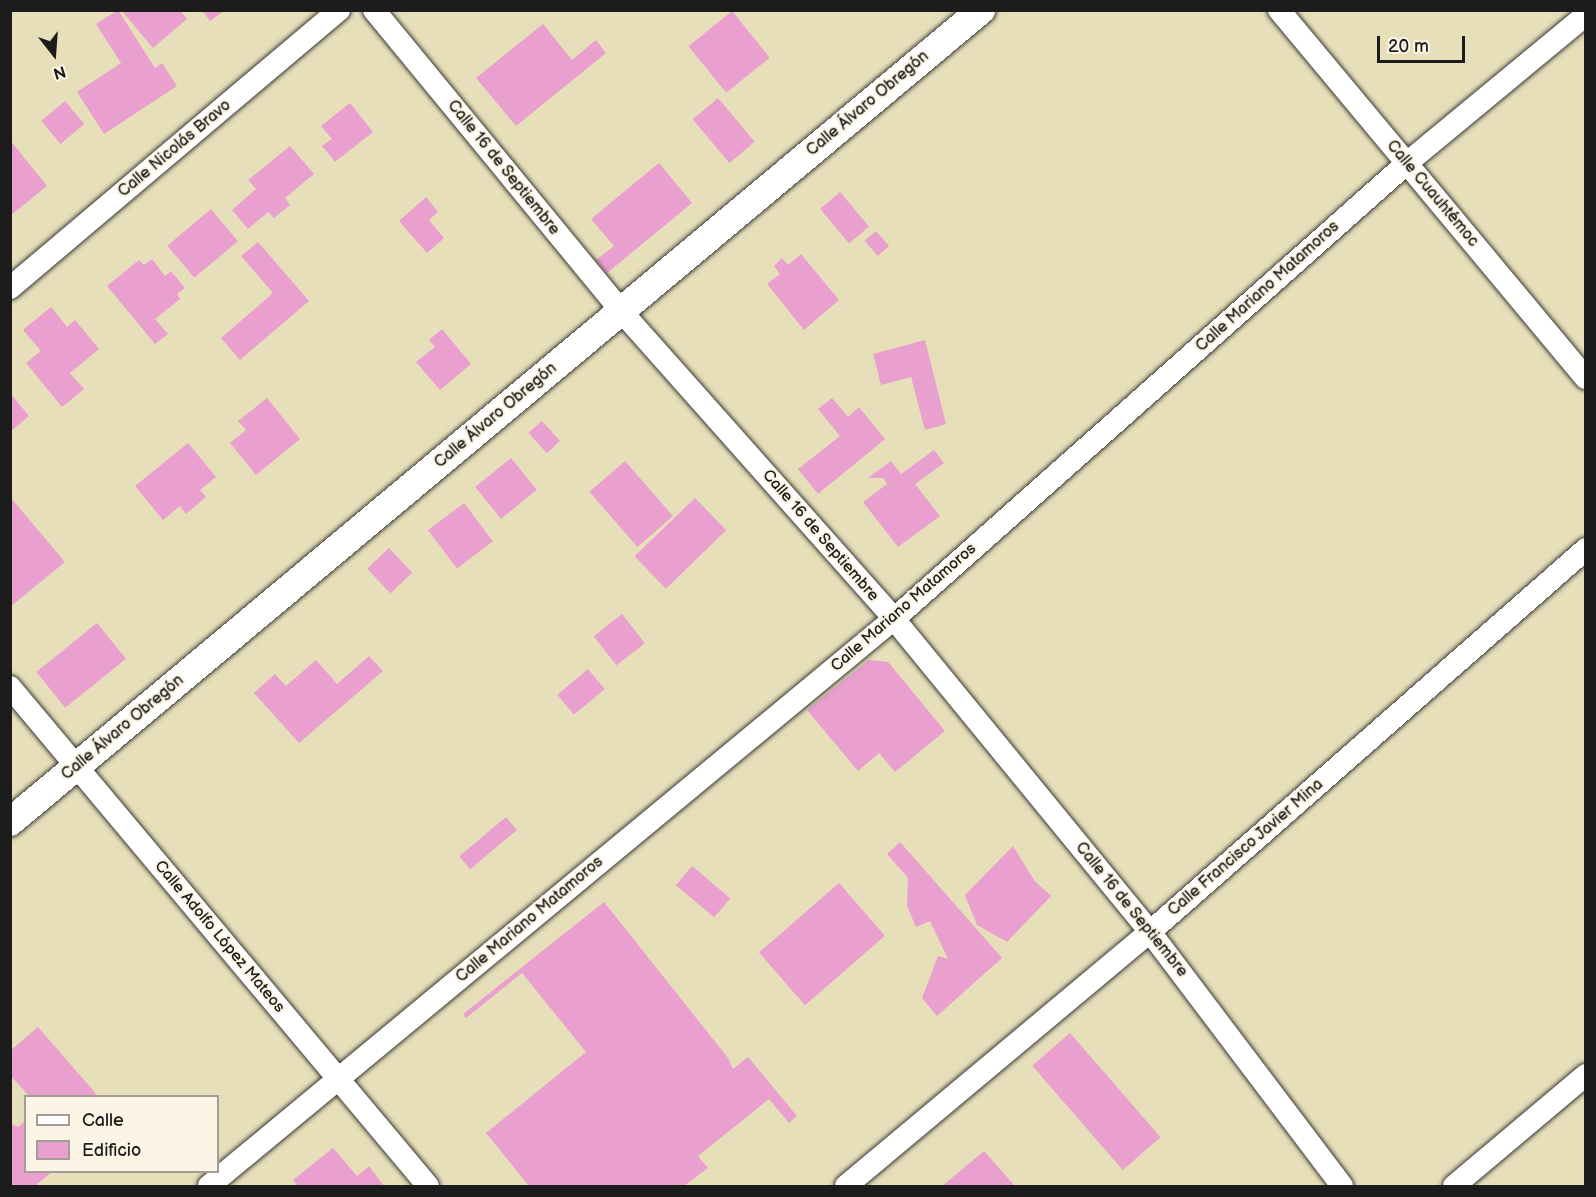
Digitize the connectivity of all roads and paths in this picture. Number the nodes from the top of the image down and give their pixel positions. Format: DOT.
graph roads {
  1 [pos="339,10"];
  2 [pos="374,10"];
  3 [pos="981,10"];
  4 [pos="1279,10"];
  5 [pos="1586,15"];
  6 [pos="1407,163"];
  7 [pos="10,288"];
  8 [pos="621,311"];
  9 [pos="1586,378"];
  10 [pos="1586,549"];
  11 [pos="894,620"];
  12 [pos="10,687"];
  13 [pos="77,766"];
  14 [pos="10,822"];
  15 [pos="1150,932"];
  16 [pos="1586,1075"];
  17 [pos="338,1079"];
  18 [pos="209,1186"];
  19 [pos="428,1186"];
  20 [pos="846,1186"];
  21 [pos="1342,1186"];
  22 [pos="1454,1186"];
  1 -- 7 [label="street, Calle Nicolás Bravo"];
  2 -- 8 [label="street, Calle 16 de Septiembre"];
  3 -- 8 [label="street, Calle Álvaro Obregón"];
  4 -- 6 [label="street, Calle Cuauhtémoc"];
  5 -- 6 [label="street, Calle Mariano Matamoros"];
  6 -- 9 [label="street, Calle Cuauhtémoc"];
  6 -- 11 [label="street, Calle Mariano Matamoros"];
  8 -- 11 [label="street, Calle 16 de Septiembre"];
  8 -- 13 [label="street, Calle Álvaro Obregón"];
  10 -- 15 [label="street, Calle Francisco Javier Mina"];
  11 -- 15 [label="street, Calle 16 de Septiembre"];
  11 -- 17 [label="street, Calle Mariano Matamoros"];
  12 -- 13 [label="street, Calle Adolfo López Mateos"];
  13 -- 14 [label="street, Calle Álvaro Obregón"];
  13 -- 17 [label="street, Calle Adolfo López Mateos"];
  15 -- 20 [label="street, Calle Francisco Javier Mina"];
  15 -- 21 [label="street, Calle 16 de Septiembre"];
  16 -- 22 [label="street"];
  17 -- 18 [label="street, Calle Mariano Matamoros"];
  17 -- 19 [label="street, Calle Adolfo López Mateos"];
}
